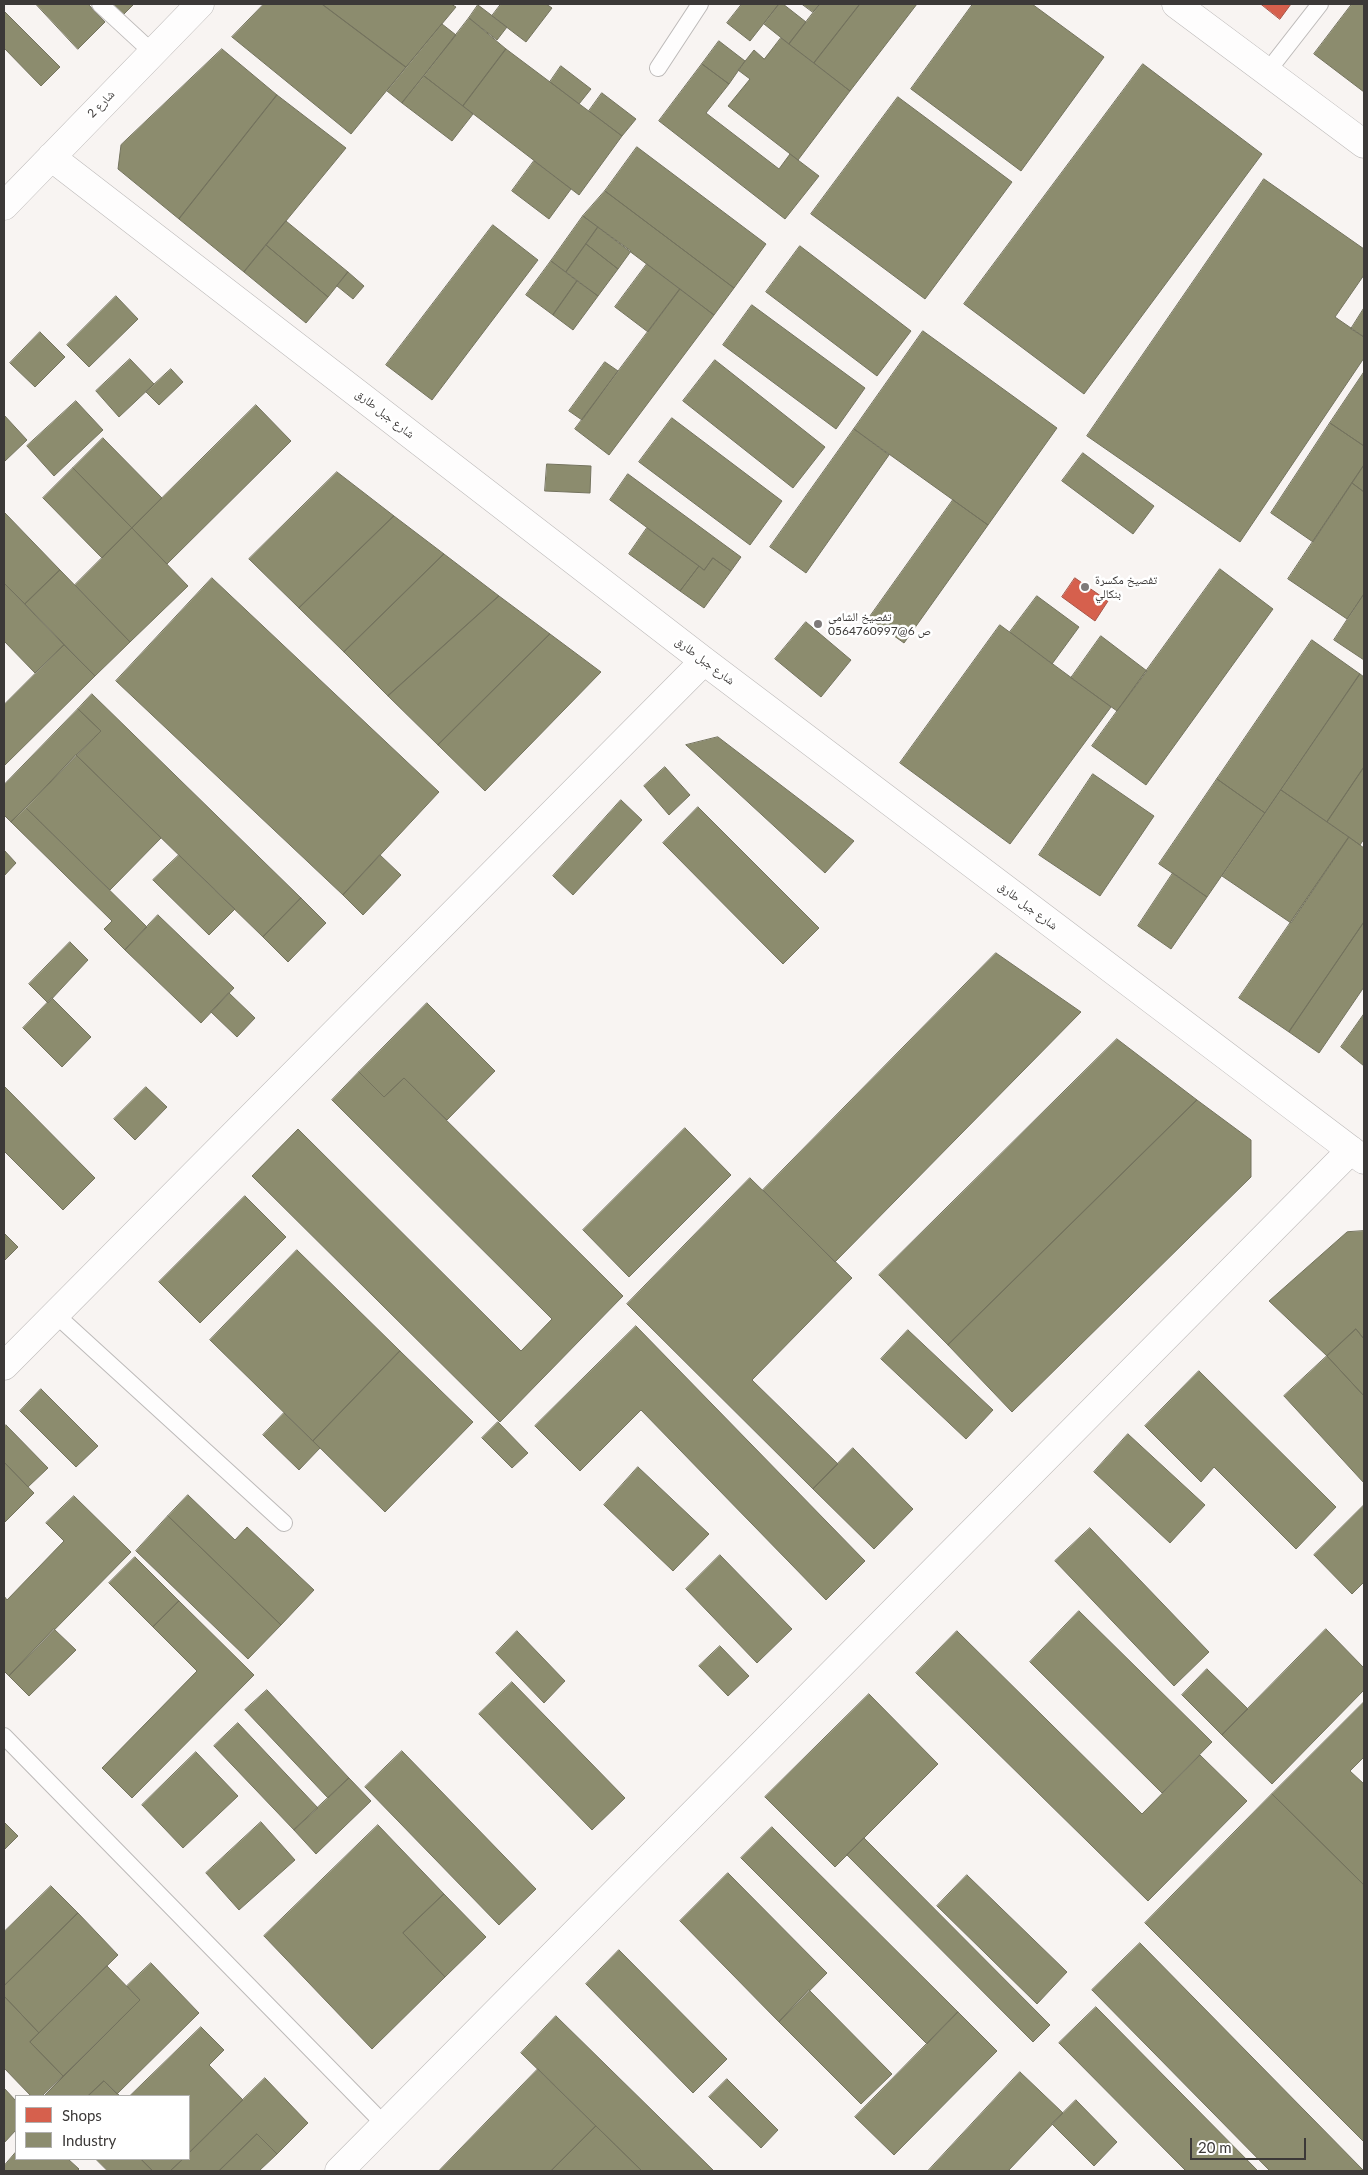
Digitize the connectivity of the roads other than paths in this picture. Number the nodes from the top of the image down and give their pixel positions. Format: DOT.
graph roads {
  1 [pos="100,4"];
  2 [pos="200,4"];
  3 [pos="700,4"];
  4 [pos="1176,4"];
  5 [pos="1320,4"];
  6 [pos="152,52"];
  7 [pos="658,68"];
  8 [pos="1267,72"];
  9 [pos="1364,144"];
  10 [pos="51,157"];
  11 [pos="4,206"];
  12 [pos="704,661"];
  13 [pos="1357,1155"];
  14 [pos="55,1314"];
  15 [pos="4,1366"];
  16 [pos="284,1523"];
  17 [pos="4,1736"];
  18 [pos="385,2125"];
  19 [pos="339,2171"];
  1 -- 6 [label="lane"];
  2 -- 6 [label="street, شارع 2"];
  3 -- 7 [label="lane"];
  4 -- 8 [label="street"];
  5 -- 8 [label="lane"];
  6 -- 10 [label="street, شارع 2"];
  8 -- 9 [label="street"];
  10 -- 11 [label="street, شارع 2"];
  10 -- 12 [label="street, شارع جبل طارق"];
  12 -- 13 [label="street, شارع جبل طارق"];
  12 -- 14 [label="street"];
  13 -- 18 [label="street"];
  14 -- 15 [label="street"];
  14 -- 16 [label="lane"];
  17 -- 18 [label="lane"];
  18 -- 19 [label="street"];
}
